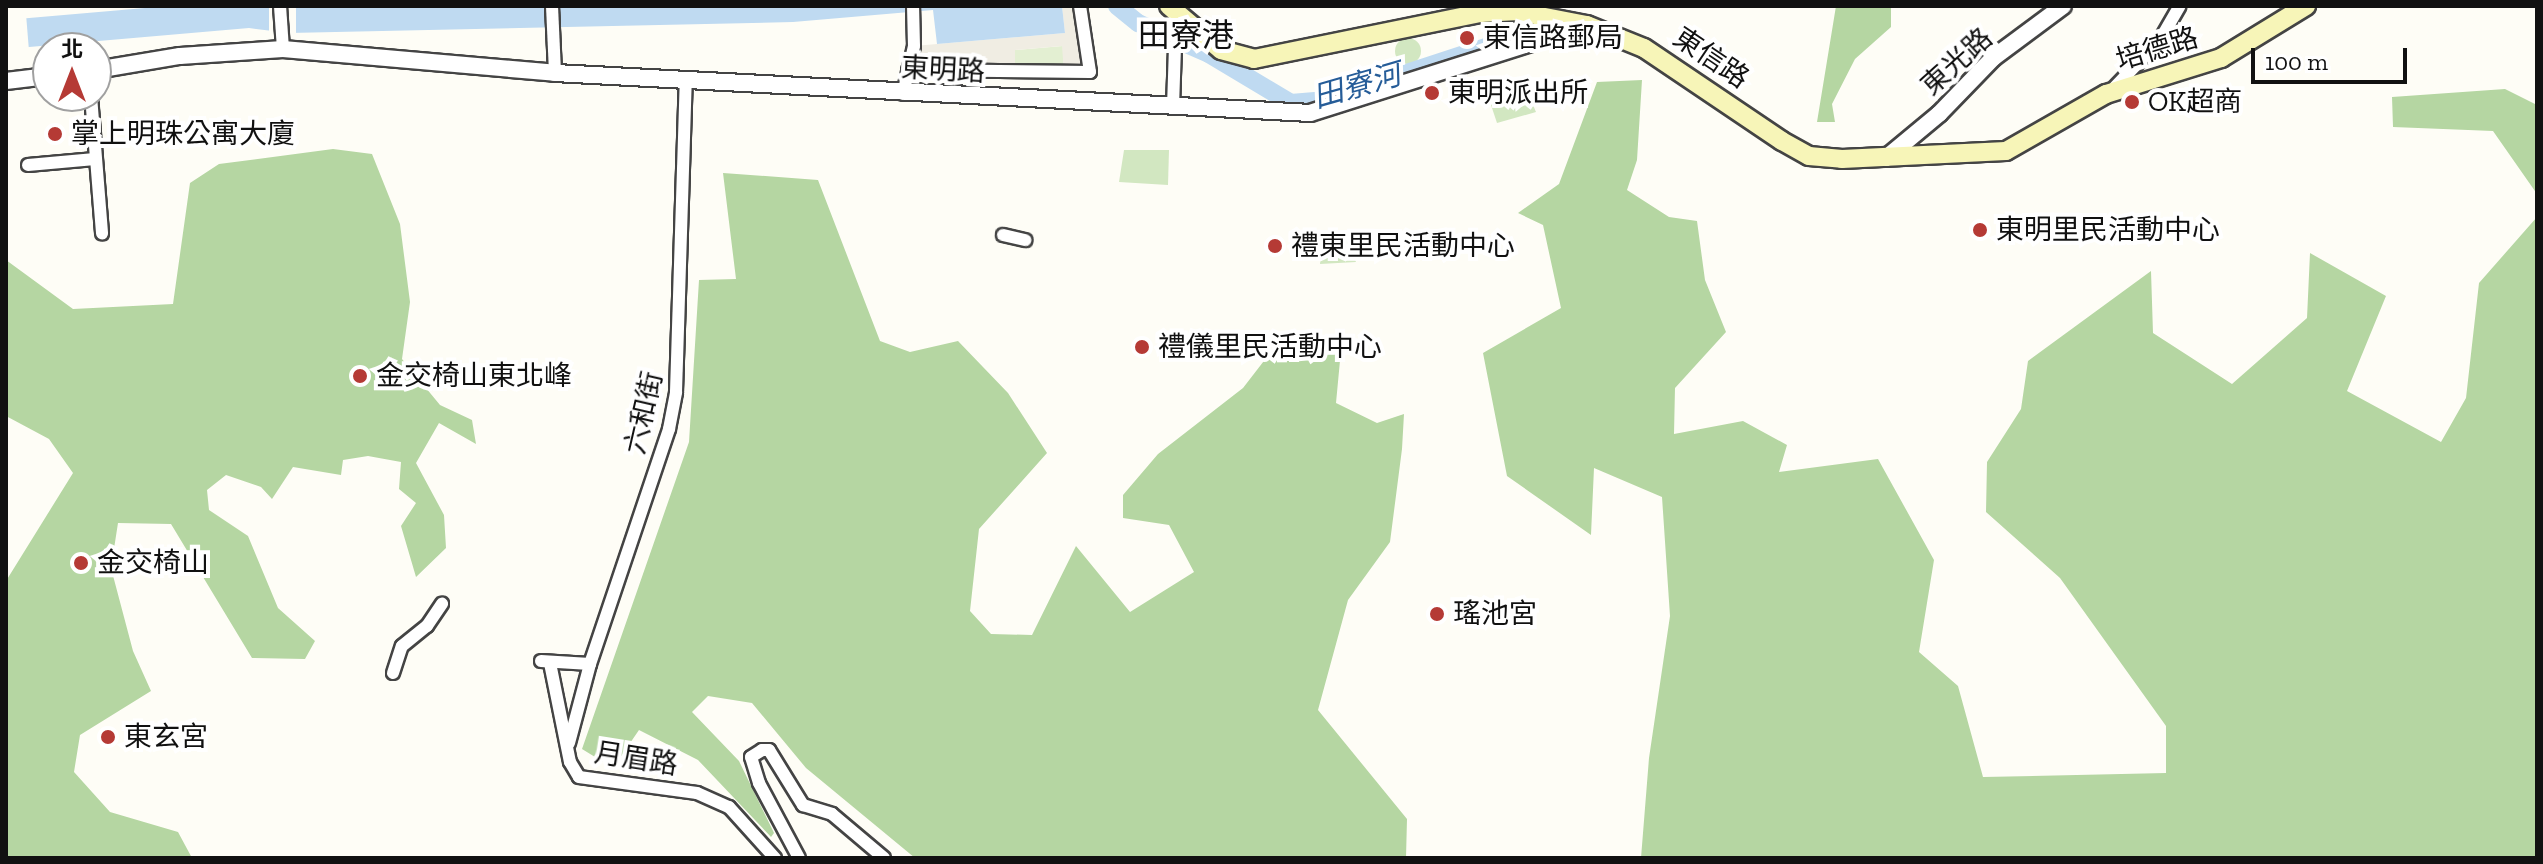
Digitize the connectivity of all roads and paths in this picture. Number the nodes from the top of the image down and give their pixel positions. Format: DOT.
graph roads {
  1 [pos="280,6"];
  2 [pos="552,6"];
  3 [pos="1080,6"];
  4 [pos="2063,6"];
  5 [pos="2180,6"];
  6 [pos="2306,6"];
  7 [pos="914,12"];
  8 [pos="1176,18"];
  9 [pos="1570,20"];
  10 [pos="283,49"];
  11 [pos="112,65"];
  12 [pos="32,68"];
  13 [pos="6,70"];
  14 [pos="908,70"];
  15 [pos="555,73"];
  16 [pos="32,78"];
  17 [pos="686,80"];
  18 [pos="6,81"];
  19 [pos="903,94"];
  20 [pos="2106,94"];
  21 [pos="1173,107"];
  22 [pos="92,112"];
  23 [pos="1886,158"];
  24 [pos="95,159"];
  25 [pos="28,165"];
  26 [pos="102,234"];
  27 [pos="1003,235"];
  28 [pos="1025,240"];
  29 [pos="442,604"];
  30 [pos="590,664"];
  31 [pos="393,673"];
  32 [pos="569,743"];
  33 [pos="775,858"];
  34 [pos="799,858"];
  35 [pos="884,858"];
  1 -- 10 [label="street"];
  2 -- 15 [label="street"];
  3 -- 14 [label="street"];
  4 -- 23 [label="street, 東光路"];
  5 -- 20 [label="street, 東信路"];
  6 -- 20 [label="main road, 培德路"];
  7 -- 14 [label="street"];
  8 -- 9 [label="main road, 東信路"];
  8 -- 21 [label="street"];
  9 -- 21 [label="street, 東明路"];
  9 -- 23 [label="main road, 東信路"];
  10 -- 11 [label="street, 東明路"];
  10 -- 15 [label="street, 東明路"];
  12 -- 13 [label="street"];
  14 -- 19 [label="street"];
  15 -- 17 [label="street, 東明路"];
  16 -- 18 [label="street"];
  17 -- 19 [label="street, 東明路"];
  17 -- 30 [label="street, 六和街"];
  19 -- 21 [label="street, 東明路"];
  20 -- 23 [label="main road, 東信路"];
  22 -- 24 [label="street"];
  24 -- 25 [label="street"];
  24 -- 26 [label="street"];
  27 -- 28 [label="street"];
  29 -- 31 [label="street"];
  30 -- 32 [label="street, 六和街"];
  30 -- 32 [label="street, 月眉路"];
  32 -- 33 [label="street, 月眉路"];
  34 -- 35 [label="street"];
}
